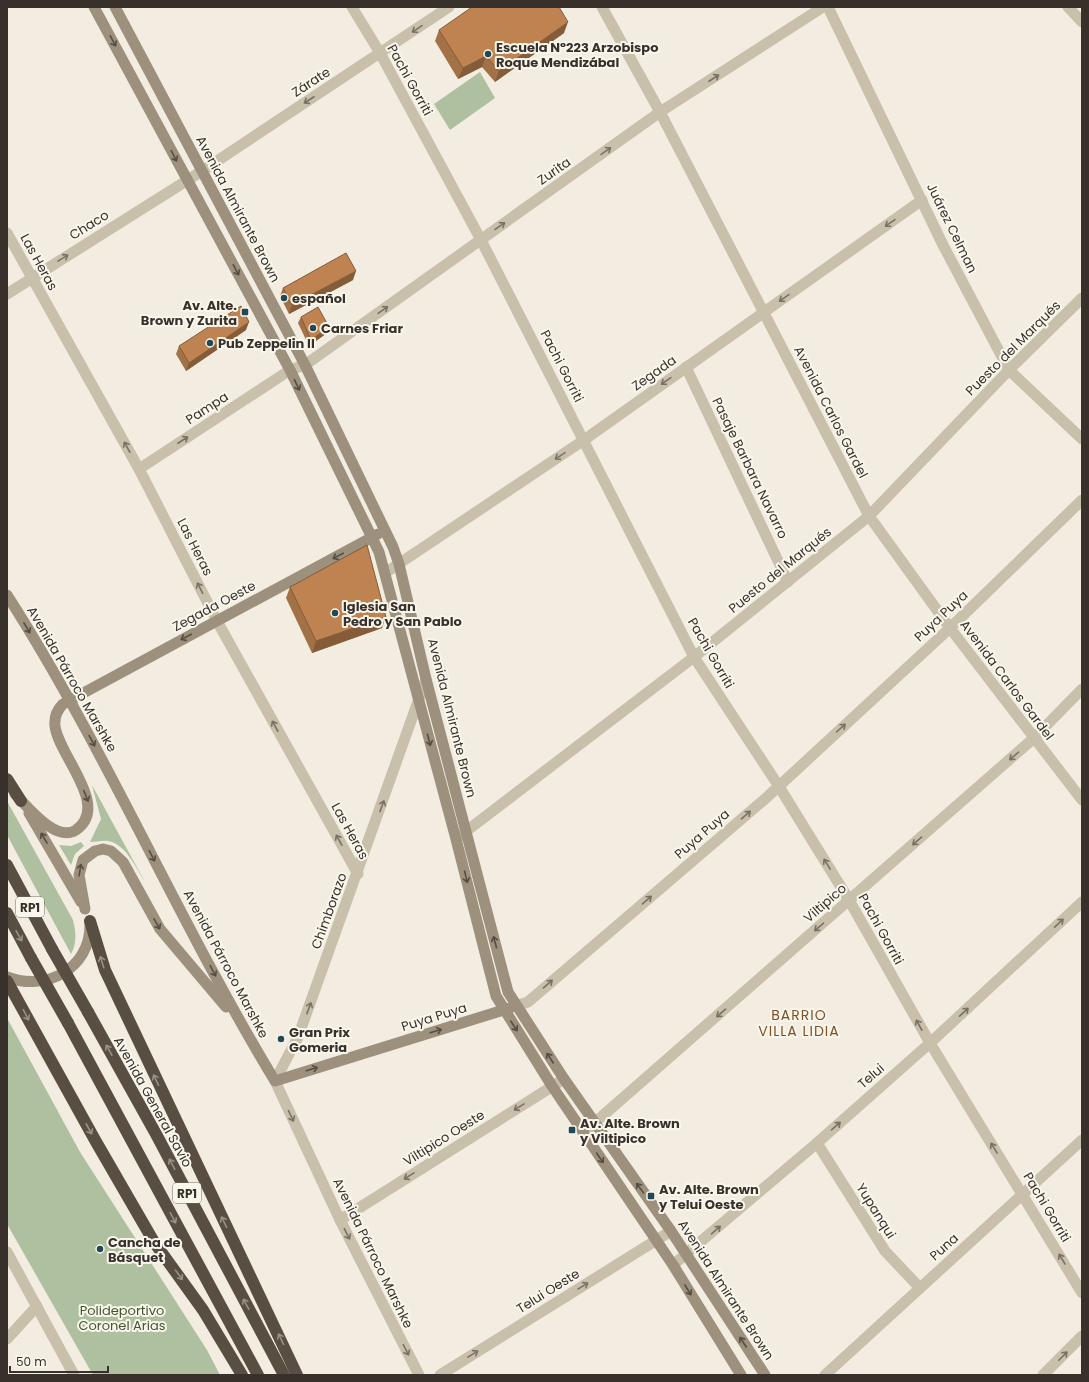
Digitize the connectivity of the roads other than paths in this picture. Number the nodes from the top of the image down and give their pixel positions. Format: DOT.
graph roads {
  1 [pos="94,7"];
  2 [pos="115,7"];
  3 [pos="352,7"];
  4 [pos="449,7"];
  5 [pos="602,7"];
  6 [pos="823,7"];
  7 [pos="828,7"];
  8 [pos="1068,7"];
  9 [pos="1082,22"];
  10 [pos="380,53"];
  11 [pos="660,112"];
  12 [pos="202,171"];
  13 [pos="187,180"];
  14 [pos="922,200"];
  15 [pos="7,233"];
  16 [pos="481,240"];
  17 [pos="32,277"];
  18 [pos="7,294"];
  19 [pos="1082,298"];
  20 [pos="764,312"];
  21 [pos="305,365"];
  22 [pos="686,367"];
  23 [pos="290,370"];
  24 [pos="1009,370"];
  25 [pos="1082,439"];
  26 [pos="584,440"];
  27 [pos="139,469"];
  28 [pos="1082,500"];
  29 [pos="869,516"];
  30 [pos="385,530"];
  31 [pos="372,537"];
  32 [pos="399,564"];
  33 [pos="385,573"];
  34 [pos="788,582"];
  35 [pos="7,595"];
  36 [pos="217,621"];
  37 [pos="950,628"];
  38 [pos="694,657"];
  39 [pos="426,679"];
  40 [pos="1082,689"];
  41 [pos="70,700"];
  42 [pos="419,702"];
  43 [pos="1034,738"];
  44 [pos="7,779"];
  45 [pos="778,785"];
  46 [pos="7,788"];
  47 [pos="1082,800"];
  48 [pos="22,801"];
  49 [pos="466,831"];
  50 [pos="456,839"];
  51 [pos="7,865"];
  52 [pos="358,874"];
  53 [pos="849,900"];
  54 [pos="1082,902"];
  55 [pos="85,909"];
  56 [pos="7,913"];
  57 [pos="90,921"];
  58 [pos="7,977"];
  59 [pos="7,981"];
  60 [pos="516,1006"];
  61 [pos="504,1011"];
  62 [pos="240,1024"];
  63 [pos="930,1043"];
  64 [pos="564,1079"];
  65 [pos="275,1081"];
  66 [pos="552,1086"];
  67 [pos="594,1123"];
  68 [pos="583,1133"];
  69 [pos="1082,1140"];
  70 [pos="817,1143"];
  71 [pos="1023,1195"];
  72 [pos="340,1220"];
  73 [pos="671,1231"];
  74 [pos="656,1240"];
  75 [pos="7,1252"];
  76 [pos="686,1255"];
  77 [pos="673,1265"];
  78 [pos="920,1288"];
  79 [pos="1082,1292"];
  80 [pos="35,1302"];
  81 [pos="7,1328"];
  82 [pos="1082,1336"];
  83 [pos="7,1339"];
  84 [pos="74,1375"];
  85 [pos="242,1375"];
  86 [pos="258,1375"];
  87 [pos="284,1375"];
  88 [pos="297,1375"];
  89 [pos="419,1375"];
  90 [pos="440,1375"];
  91 [pos="740,1375"];
  92 [pos="765,1375"];
  93 [pos="825,1375"];
  94 [pos="1043,1375"];
  1 -- 13 [label="main road, Avenida Almirante Brown, one-way"];
  2 -- 12 [label="main road, Avenida Almirante Brown"];
  3 -- 10 [label="street, Pachi Gorriti"];
  4 -- 10 [label="street, Zárate, one-way"];
  5 -- 11 [label="street, Avenida Carlos Gardel"];
  11 -- 6 [label="street, Zurita, one-way"];
  7 -- 14 [label="street, Juárez Celman"];
  8 -- 9 [label="street"];
  10 -- 12 [label="street, Zárate, one-way"];
  10 -- 16 [label="street, Pachi Gorriti"];
  16 -- 11 [label="street, Zurita, one-way"];
  11 -- 20 [label="street, Avenida Carlos Gardel"];
  12 -- 13 [label="street, Zárate"];
  12 -- 21 [label="main road, Avenida Almirante Brown"];
  17 -- 13 [label="street, Chaco, one-way"];
  13 -- 23 [label="main road, Avenida Almirante Brown, one-way"];
  14 -- 20 [label="street, Zegada, one-way"];
  14 -- 24 [label="street, Juárez Celman"];
  15 -- 17 [label="street, Las Heras"];
  21 -- 16 [label="street, Zurita, one-way"];
  16 -- 26 [label="street, Pachi Gorriti"];
  17 -- 18 [label="street, Chaco"];
  27 -- 17 [label="street, Las Heras, one-way"];
  19 -- 24 [label="street, Puesto del Marqués"];
  20 -- 22 [label="street, Zegada"];
  20 -- 29 [label="street, Avenida Carlos Gardel"];
  21 -- 23 [label="street, Pampa"];
  21 -- 30 [label="main road, Avenida Almirante Brown"];
  22 -- 26 [label="street, Zegada, one-way"];
  22 -- 34 [label="street, Pasaje Barbara Navarro"];
  27 -- 23 [label="street, Pampa, one-way"];
  23 -- 31 [label="main road, Avenida Almirante Brown, one-way"];
  24 -- 25 [label="street, Juárez Celman"];
  24 -- 29 [label="street, Puesto del Marqués"];
  26 -- 32 [label="street, Zegada, one-way"];
  26 -- 38 [label="street, Pachi Gorriti"];
  36 -- 27 [label="street, Las Heras, one-way"];
  28 -- 37 [label="street, Puya Puya"];
  29 -- 34 [label="street, Puesto del Marqués"];
  29 -- 37 [label="street, Avenida Carlos Gardel"];
  30 -- 31 [label="main road, Zegada Oeste"];
  30 -- 32 [label="main road, Avenida Almirante Brown"];
  31 -- 33 [label="main road, Avenida Almirante Brown"];
  31 -- 36 [label="main road, Zegada Oeste, one-way"];
  32 -- 33 [label="street, Zegada"];
  32 -- 39 [label="main road, Avenida Almirante Brown"];
  33 -- 42 [label="main road, Avenida Almirante Brown"];
  34 -- 38 [label="street, Puesto del Marqués"];
  35 -- 41 [label="main road, Avenida Párroco Marshke, one-way"];
  36 -- 41 [label="main road, Zegada Oeste, one-way"];
  52 -- 36 [label="street, Las Heras, one-way"];
  37 -- 43 [label="street, Avenida Carlos Gardel"];
  45 -- 37 [label="street, Puya Puya, one-way"];
  38 -- 45 [label="street, Pachi Gorriti"];
  38 -- 49 [label="street, Puesto del Marqués"];
  39 -- 42 [label="street, Chimborazo"];
  39 -- 49 [label="main road, Avenida Almirante Brown"];
  40 -- 43 [label="street, Viltipico"];
  41 -- 48 [label="main road, one-way"];
  41 -- 62 [label="main road, Avenida Párroco Marshke, one-way"];
  42 -- 50 [label="main road, Avenida Almirante Brown, one-way"];
  52 -- 42 [label="street, Chimborazo, one-way"];
  43 -- 47 [label="street, Avenida Carlos Gardel"];
  43 -- 53 [label="street, Viltipico, one-way"];
  44 -- 48 [label="highway"];
  53 -- 45 [label="street, Pachi Gorriti, one-way"];
  60 -- 45 [label="street, Puya Puya, one-way"];
  46 -- 48 [label="main road"];
  55 -- 48 [label="main road, one-way"];
  49 -- 50 [label="street, Puesto del Marqués"];
  60 -- 49 [label="main road, Avenida Almirante Brown, one-way"];
  50 -- 61 [label="main road, Avenida Almirante Brown, one-way"];
  87 -- 51 [label="highway, Avenida General Savio / RP1, one-way, bridge"];
  65 -- 52 [label="street, Chimborazo, one-way"];
  63 -- 53 [label="street, Pachi Gorriti, one-way"];
  53 -- 67 [label="street, Viltipico, one-way"];
  63 -- 54 [label="street, Telui, one-way"];
  55 -- 57 [label="main road"];
  55 -- 62 [label="main road, one-way"];
  56 -- 86 [label="highway, RP1, one-way, bridge"];
  57 -- 58 [label="main road"];
  88 -- 57 [label="highway, one-way"];
  59 -- 85 [label="highway, one-way"];
  60 -- 61 [label="main road, Puya Puya"];
  64 -- 60 [label="main road, Avenida Almirante Brown, one-way"];
  65 -- 61 [label="main road, Puya Puya, one-way"];
  61 -- 66 [label="main road, Avenida Almirante Brown, one-way"];
  62 -- 65 [label="main road, Avenida Párroco Marshke"];
  70 -- 63 [label="street, Telui, one-way"];
  71 -- 63 [label="street, Pachi Gorriti, one-way"];
  64 -- 66 [label="street, Viltipico Oeste"];
  64 -- 67 [label="main road, Avenida Almirante Brown"];
  65 -- 72 [label="street, Avenida Párroco Marshke, one-way"];
  66 -- 68 [label="main road, Avenida Almirante Brown"];
  66 -- 72 [label="street, Viltipico Oeste, one-way"];
  67 -- 68 [label="street, Viltipico"];
  73 -- 67 [label="main road, Avenida Almirante Brown, one-way"];
  68 -- 74 [label="main road, Avenida Almirante Brown, one-way"];
  69 -- 71 [label="street, Puna"];
  76 -- 70 [label="street, Telui, one-way"];
  70 -- 78 [label="street, Yupanqui"];
  71 -- 78 [label="street, Puna"];
  79 -- 71 [label="street, Pachi Gorriti, one-way"];
  72 -- 89 [label="street, Avenida Párroco Marshke, one-way"];
  73 -- 74 [label="street, Telui Oeste"];
  73 -- 76 [label="main road, Avenida Almirante Brown"];
  74 -- 77 [label="main road, Avenida Almirante Brown"];
  90 -- 74 [label="street, Telui Oeste, one-way"];
  75 -- 80 [label="street"];
  76 -- 77 [label="street, Telui"];
  92 -- 76 [label="main road, Avenida Almirante Brown, one-way"];
  77 -- 91 [label="main road, Avenida Almirante Brown, one-way"];
  78 -- 93 [label="street, Puna"];
  80 -- 81 [label="street"];
  80 -- 83 [label="street"];
  80 -- 84 [label="street"];
  94 -- 82 [label="street, one-way"];
}
